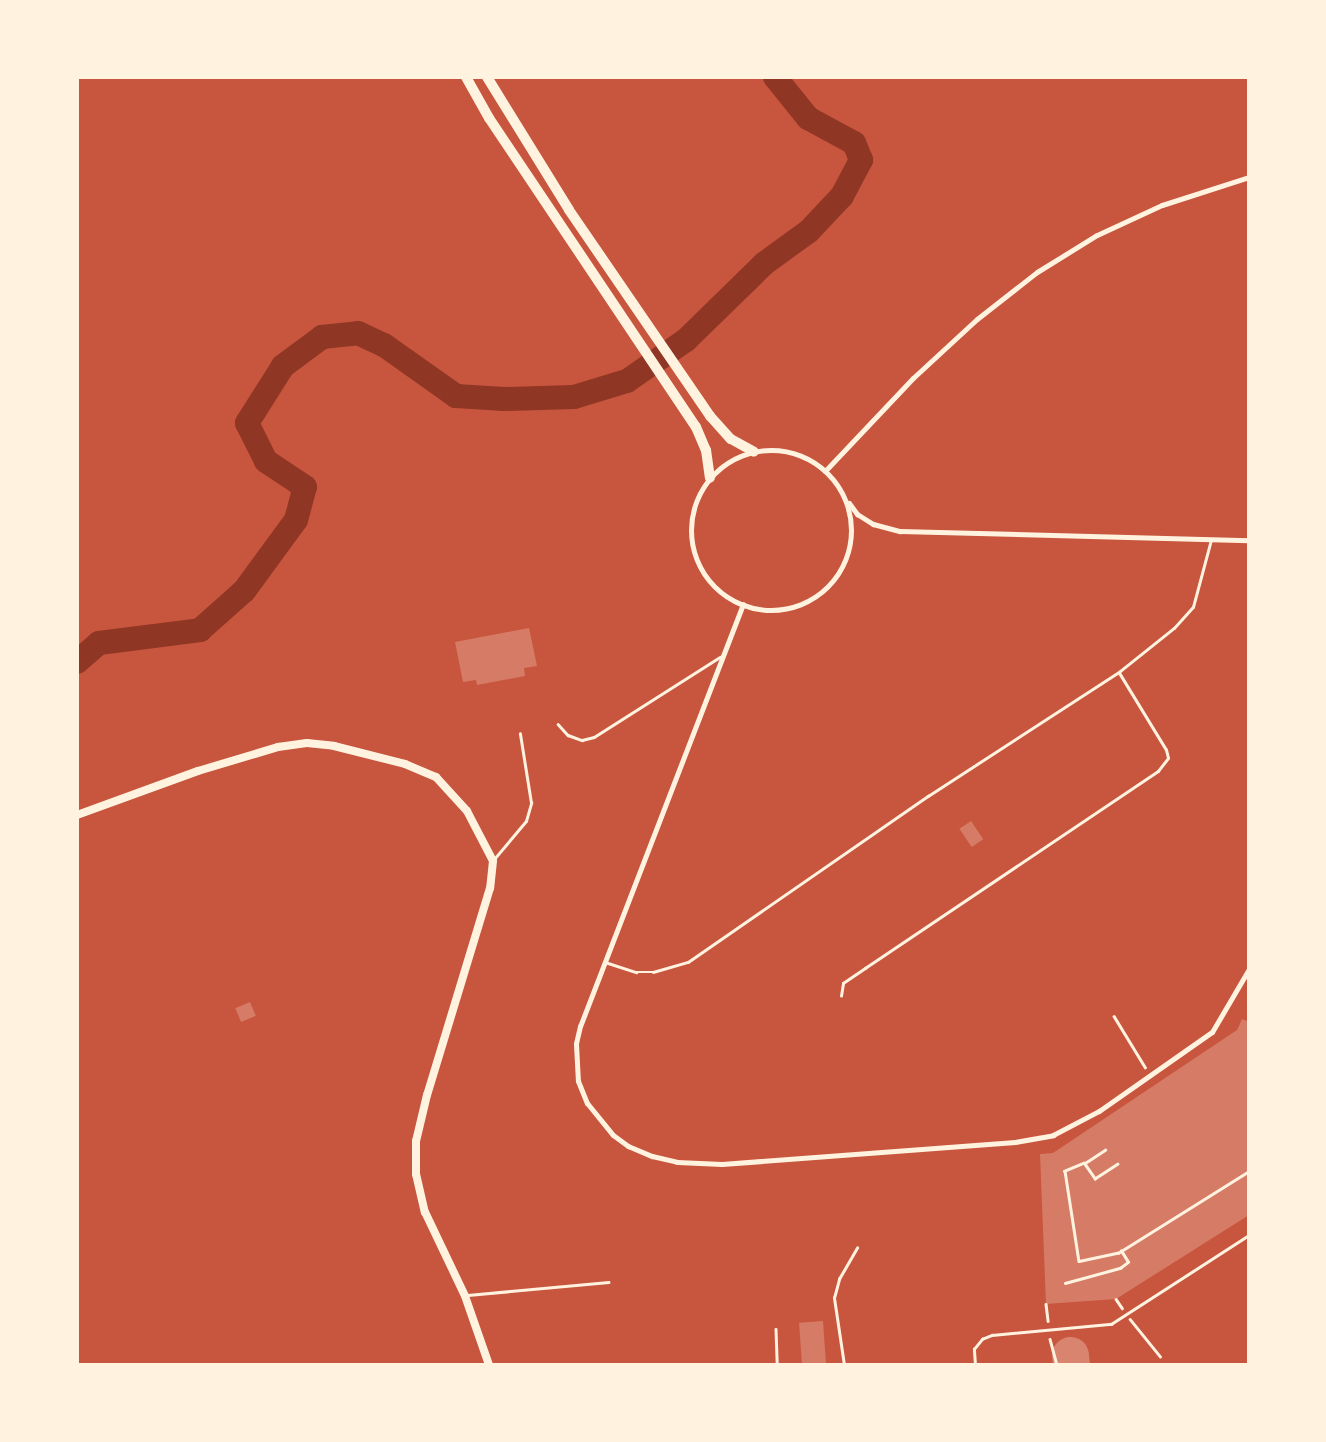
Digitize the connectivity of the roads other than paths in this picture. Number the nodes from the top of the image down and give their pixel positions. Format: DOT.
graph roads {
  1 [pos="466,77"];
  2 [pos="487,77"];
  3 [pos="1249,177"];
  4 [pos="754,452"];
  5 [pos="825,471"];
  6 [pos="710,478"];
  7 [pos="843,495"];
  8 [pos="1211,539"];
  9 [pos="1249,540"];
  10 [pos="743,604"];
  11 [pos="723,655"];
  12 [pos="1119,672"];
  13 [pos="558,724"];
  14 [pos="520,734"];
  15 [pos="77,815"];
  16 [pos="493,861"];
  17 [pos="605,962"];
  18 [pos="1249,969"];
  19 [pos="841,996"];
  20 [pos="1249,1235"];
  21 [pos="857,1248"];
  22 [pos="608,1282"];
  23 [pos="465,1296"];
  24 [pos="776,1329"];
  25 [pos="489,1365"];
  26 [pos="777,1365"];
  27 [pos="844,1365"];
  28 [pos="975,1365"];
  1 -- 6 [label="highway"];
  2 -- 4 [label="highway"];
  3 -- 5 [label="street"];
  4 -- 5 [label="street"];
  4 -- 6 [label="street"];
  5 -- 7 [label="street"];
  6 -- 10 [label="street"];
  7 -- 8 [label="street"];
  7 -- 10 [label="street"];
  8 -- 9 [label="street"];
  8 -- 12 [label="lane"];
  10 -- 11 [label="street"];
  11 -- 13 [label="lane"];
  11 -- 17 [label="street"];
  12 -- 17 [label="lane"];
  12 -- 19 [label="lane"];
  14 -- 16 [label="lane"];
  15 -- 16 [label="main road"];
  16 -- 23 [label="main road"];
  17 -- 18 [label="street"];
  20 -- 28 [label="lane"];
  21 -- 27 [label="lane"];
  22 -- 23 [label="lane"];
  23 -- 25 [label="main road"];
  24 -- 26 [label="lane"];
}
